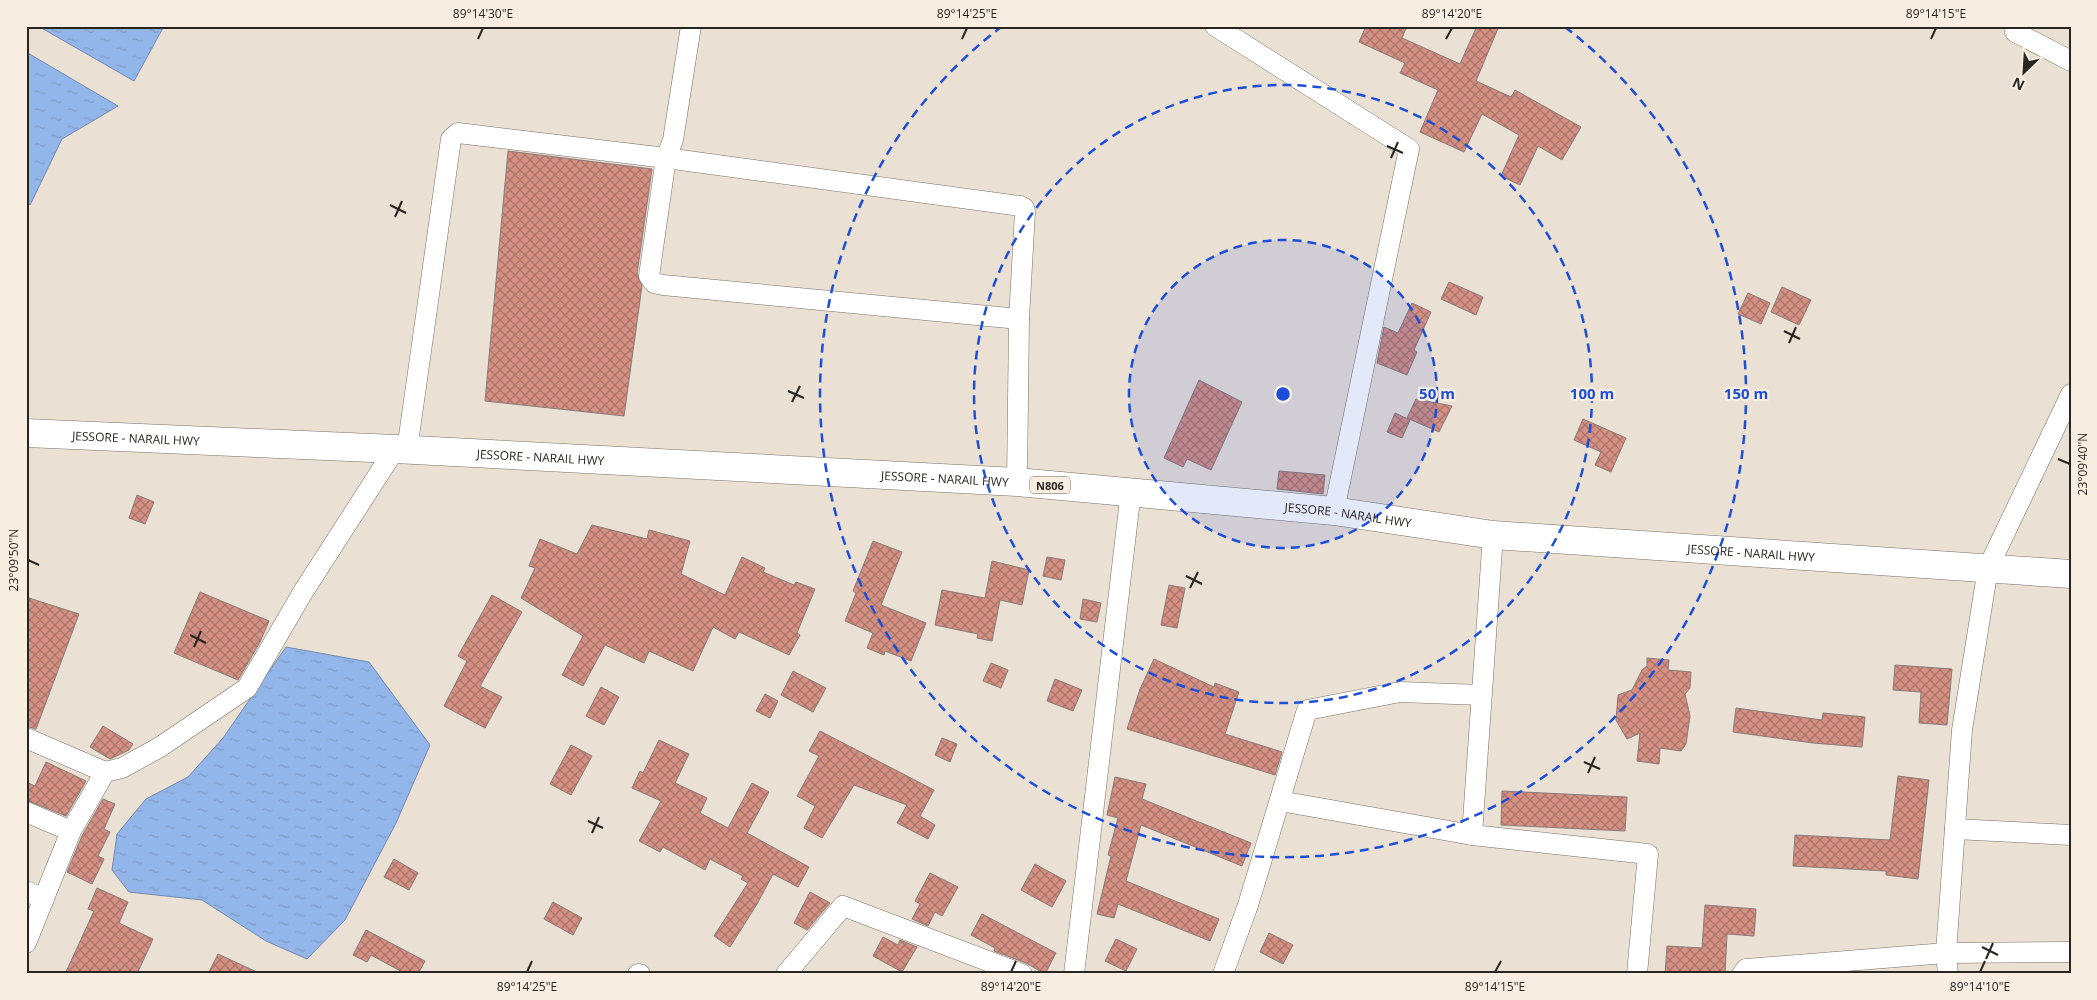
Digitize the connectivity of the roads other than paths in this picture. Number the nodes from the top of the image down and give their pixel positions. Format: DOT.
graph roads {
  1 [pos="691,26"];
  2 [pos="1215,26"];
  3 [pos="2018,26"];
  4 [pos="2071,60"];
  5 [pos="666,158"];
  6 [pos="1018,319"];
  7 [pos="2071,394"];
  8 [pos="26,433"];
  9 [pos="401,449"];
  10 [pos="1017,482"];
  11 [pos="1131,492"];
  12 [pos="1334,512"];
  13 [pos="1493,535"];
  14 [pos="1988,568"];
  15 [pos="2071,574"];
  16 [pos="1481,695"];
  17 [pos="26,738"];
  18 [pos="105,772"];
  19 [pos="1280,801"];
  20 [pos="26,812"];
  21 [pos="1955,829"];
  22 [pos="71,831"];
  23 [pos="1472,835"];
  24 [pos="2071,835"];
  25 [pos="35,895"];
  26 [pos="26,943"];
  27 [pos="2071,952"];
  28 [pos="1946,953"];
  29 [pos="786,974"];
  30 [pos="1022,974"];
  31 [pos="1074,974"];
  32 [pos="1223,974"];
  33 [pos="1637,974"];
  34 [pos="1742,974"];
  35 [pos="1948,974"];
  1 -- 5 [label="street"];
  2 -- 12 [label="street"];
  3 -- 4 [label="street"];
  5 -- 6 [label="street"];
  5 -- 6 [label="street"];
  5 -- 9 [label="street"];
  6 -- 10 [label="street"];
  7 -- 14 [label="street"];
  8 -- 9 [label="highway, JESSORE - NARAIL HWY / N806"];
  9 -- 10 [label="highway, JESSORE - NARAIL HWY / N806"];
  9 -- 18 [label="street"];
  10 -- 11 [label="highway, JESSORE - NARAIL HWY / N806"];
  11 -- 12 [label="highway, JESSORE - NARAIL HWY / N806"];
  11 -- 31 [label="street"];
  12 -- 13 [label="highway, JESSORE - NARAIL HWY / N806"];
  13 -- 14 [label="highway, JESSORE - NARAIL HWY / N806"];
  13 -- 16 [label="street"];
  14 -- 15 [label="highway, JESSORE - NARAIL HWY / N806"];
  14 -- 21 [label="street"];
  16 -- 19 [label="street"];
  16 -- 23 [label="street"];
  17 -- 18 [label="street"];
  18 -- 22 [label="street"];
  19 -- 23 [label="street"];
  19 -- 32 [label="street"];
  20 -- 22 [label="street"];
  21 -- 24 [label="street"];
  21 -- 28 [label="street"];
  22 -- 25 [label="street"];
  23 -- 33 [label="street"];
  25 -- 26 [label="street"];
  27 -- 28 [label="street"];
  28 -- 34 [label="street"];
  28 -- 35 [label="street"];
  29 -- 30 [label="street"];
}
